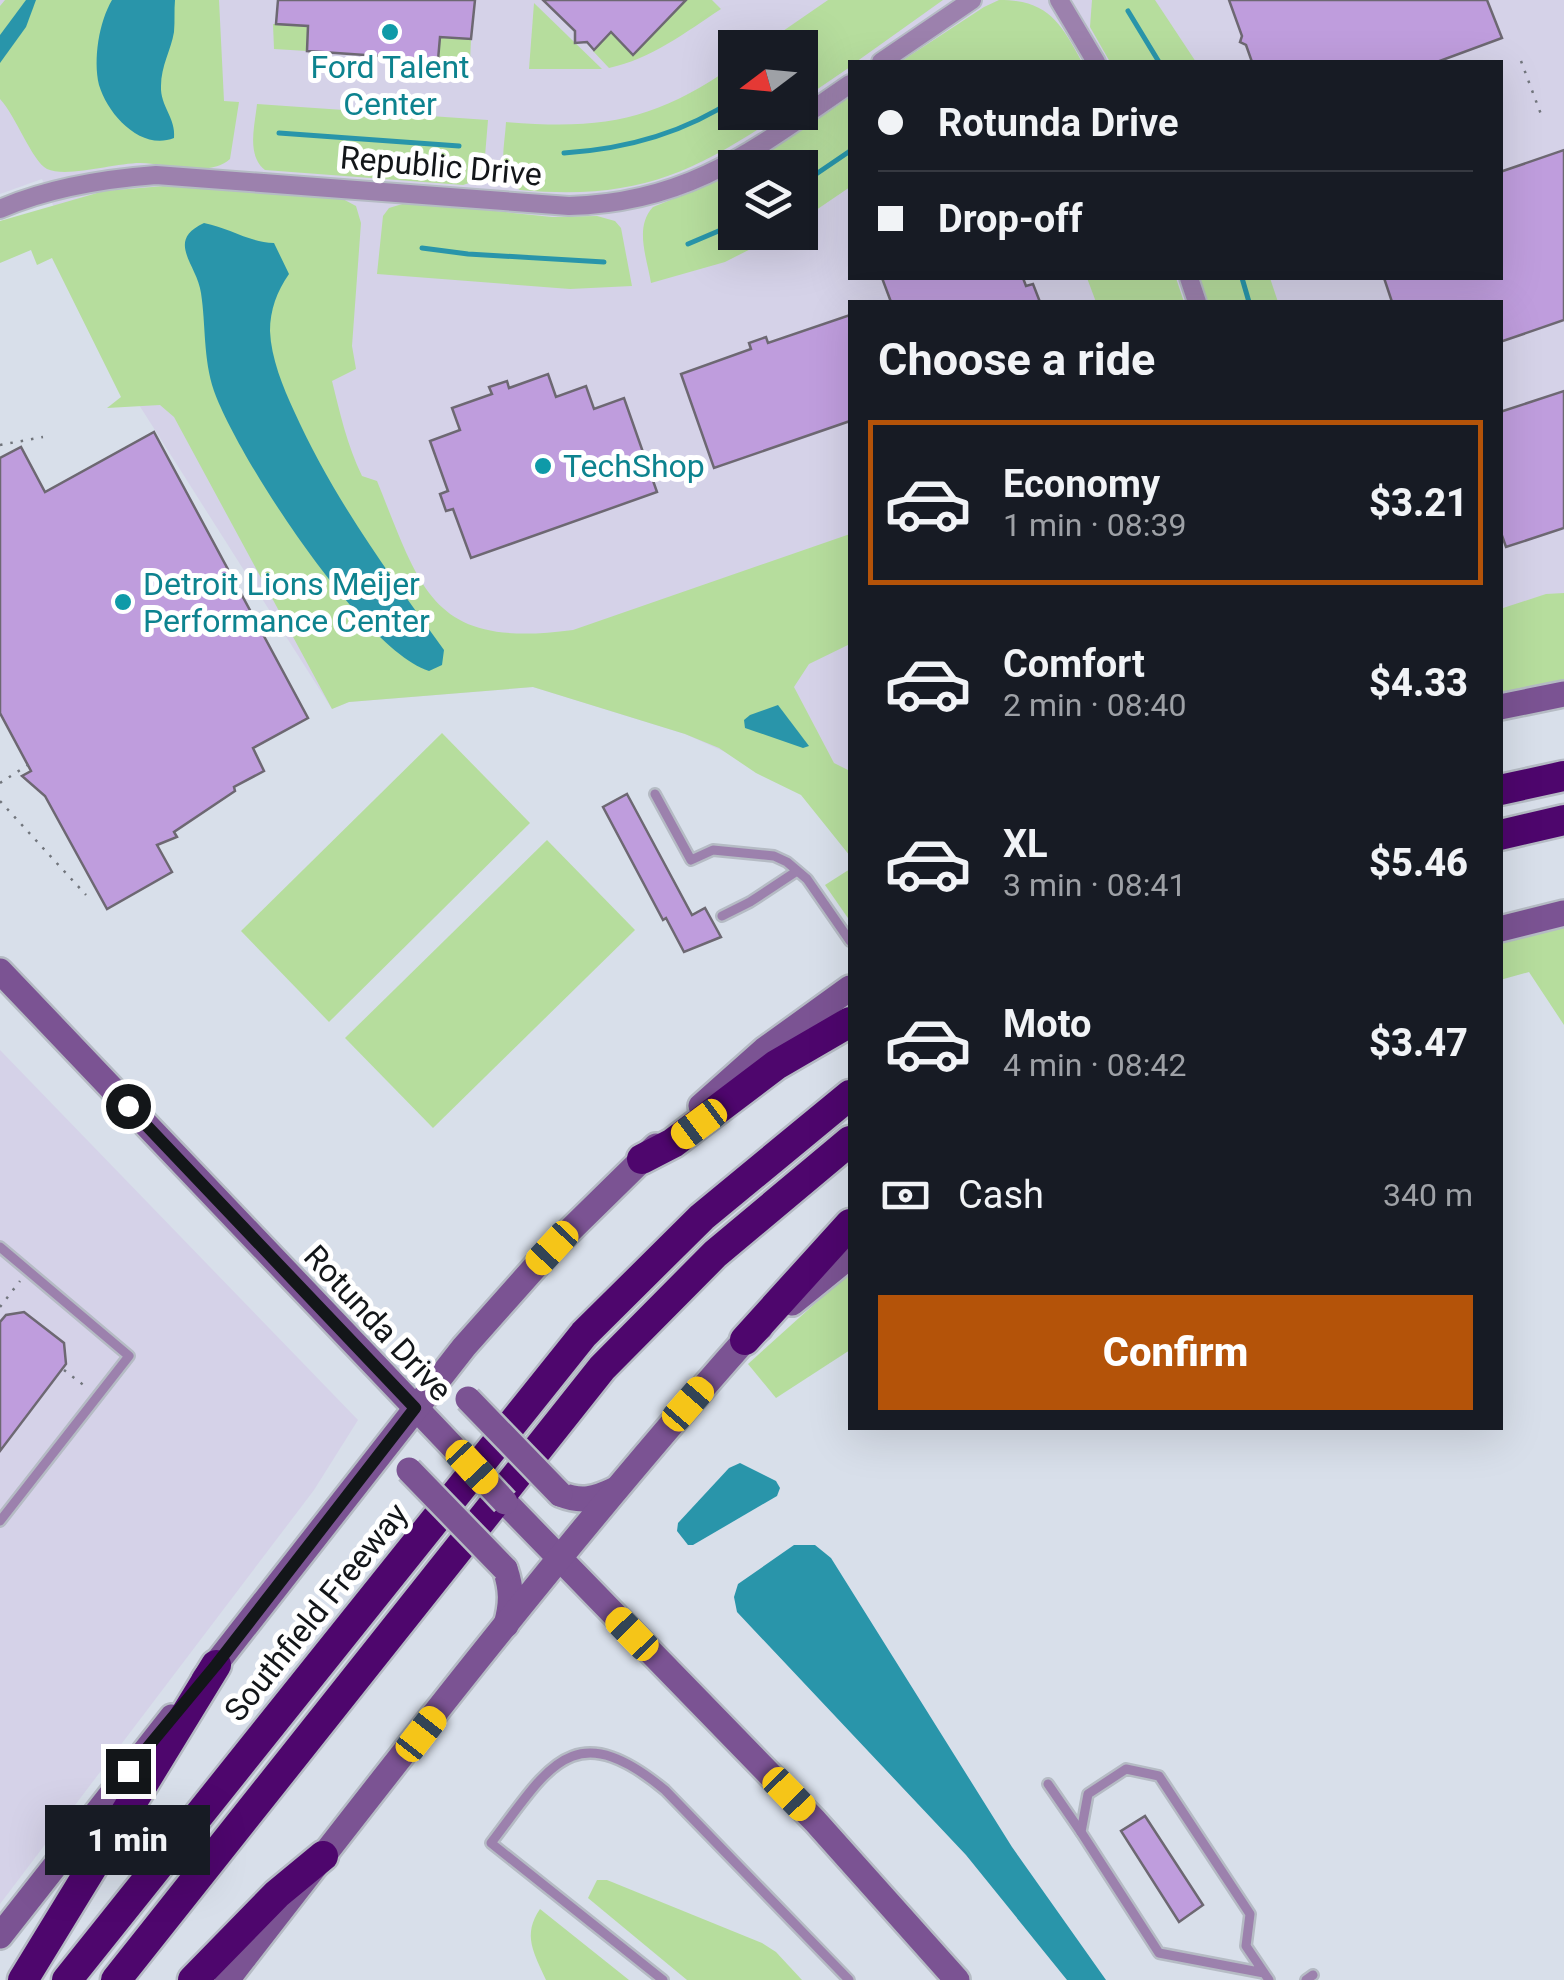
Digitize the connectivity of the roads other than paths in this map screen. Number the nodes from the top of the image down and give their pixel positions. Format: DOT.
graph roads {
  1 [pos="972,0"];
  2 [pos="1059,0"];
  3 [pos="885,60"];
  4 [pos="1095,60"];
  5 [pos="848,85"];
  6 [pos="0,209"];
  7 [pos="1564,694"];
  8 [pos="1503,706"];
  9 [pos="1564,776"];
  10 [pos="1505,788"];
  11 [pos="654,794"];
  12 [pos="1564,820"];
  13 [pos="1503,834"];
  14 [pos="798,871"];
  15 [pos="1564,913"];
  16 [pos="722,916"];
  17 [pos="1503,928"];
  18 [pos="848,937"];
  19 [pos="0,971"];
  20 [pos="848,989"];
  21 [pos="848,1023"];
  22 [pos="848,1097"];
  23 [pos="848,1143"];
  24 [pos="642,1159"];
  25 [pos="848,1226"];
  26 [pos="0,1247"];
  27 [pos="848,1258"];
  28 [pos="745,1340"];
  29 [pos="464,1346"];
  30 [pos="415,1408"];
  31 [pos="364,1475"];
  32 [pos="617,1489"];
  33 [pos="0,1521"];
  34 [pos="558,1559"];
  35 [pos="506,1625"];
  36 [pos="216,1665"];
  37 [pos="1048,1784"];
  38 [pos="1081,1832"];
  39 [pos="322,1856"];
  40 [pos="1,1935"];
  41 [pos="1267,1976"];
  42 [pos="23,1980"];
  43 [pos="66,1980"];
  44 [pos="116,1980"];
  45 [pos="193,1980"];
  46 [pos="227,1980"];
  47 [pos="663,1980"];
  48 [pos="849,1980"];
  49 [pos="957,1980"];
  1 -- 3 [label="street"];
  2 -- 4 [label="street"];
  5 -- 6 [label="street, Republic Drive"];
  7 -- 8 [label="main road"];
  9 -- 10 [label="highway"];
  11 -- 14 [label="lane"];
  12 -- 13 [label="highway"];
  14 -- 16 [label="lane"];
  14 -- 18 [label="lane"];
  15 -- 17 [label="main road"];
  19 -- 30 [label="main road, Rotunda Drive"];
  20 -- 24 [label="main road"];
  21 -- 24 [label="highway"];
  22 -- 43 [label="highway, Southfield Freeway"];
  23 -- 44 [label="highway"];
  24 -- 29 [label="main road"];
  25 -- 28 [label="highway"];
  26 -- 33 [label="lane"];
  27 -- 28 [label="main road"];
  28 -- 32 [label="main road"];
  29 -- 30 [label="main road"];
  29 -- 32 [label="main road, bridge"];
  30 -- 31 [label="main road"];
  30 -- 34 [label="main road, Rotunda Drive, bridge"];
  31 -- 35 [label="main road, bridge"];
  31 -- 36 [label="main road"];
  32 -- 34 [label="main road"];
  34 -- 35 [label="main road"];
  34 -- 49 [label="main road, Rotunda Drive"];
  35 -- 39 [label="main road"];
  36 -- 40 [label="main road"];
  36 -- 42 [label="highway"];
  37 -- 38 [label="lane"];
  38 -- 41 [label="lane"];
  38 -- 41 [label="lane"];
  39 -- 45 [label="highway"];
  39 -- 46 [label="main road"];
  47 -- 48 [label="lane"];
}
